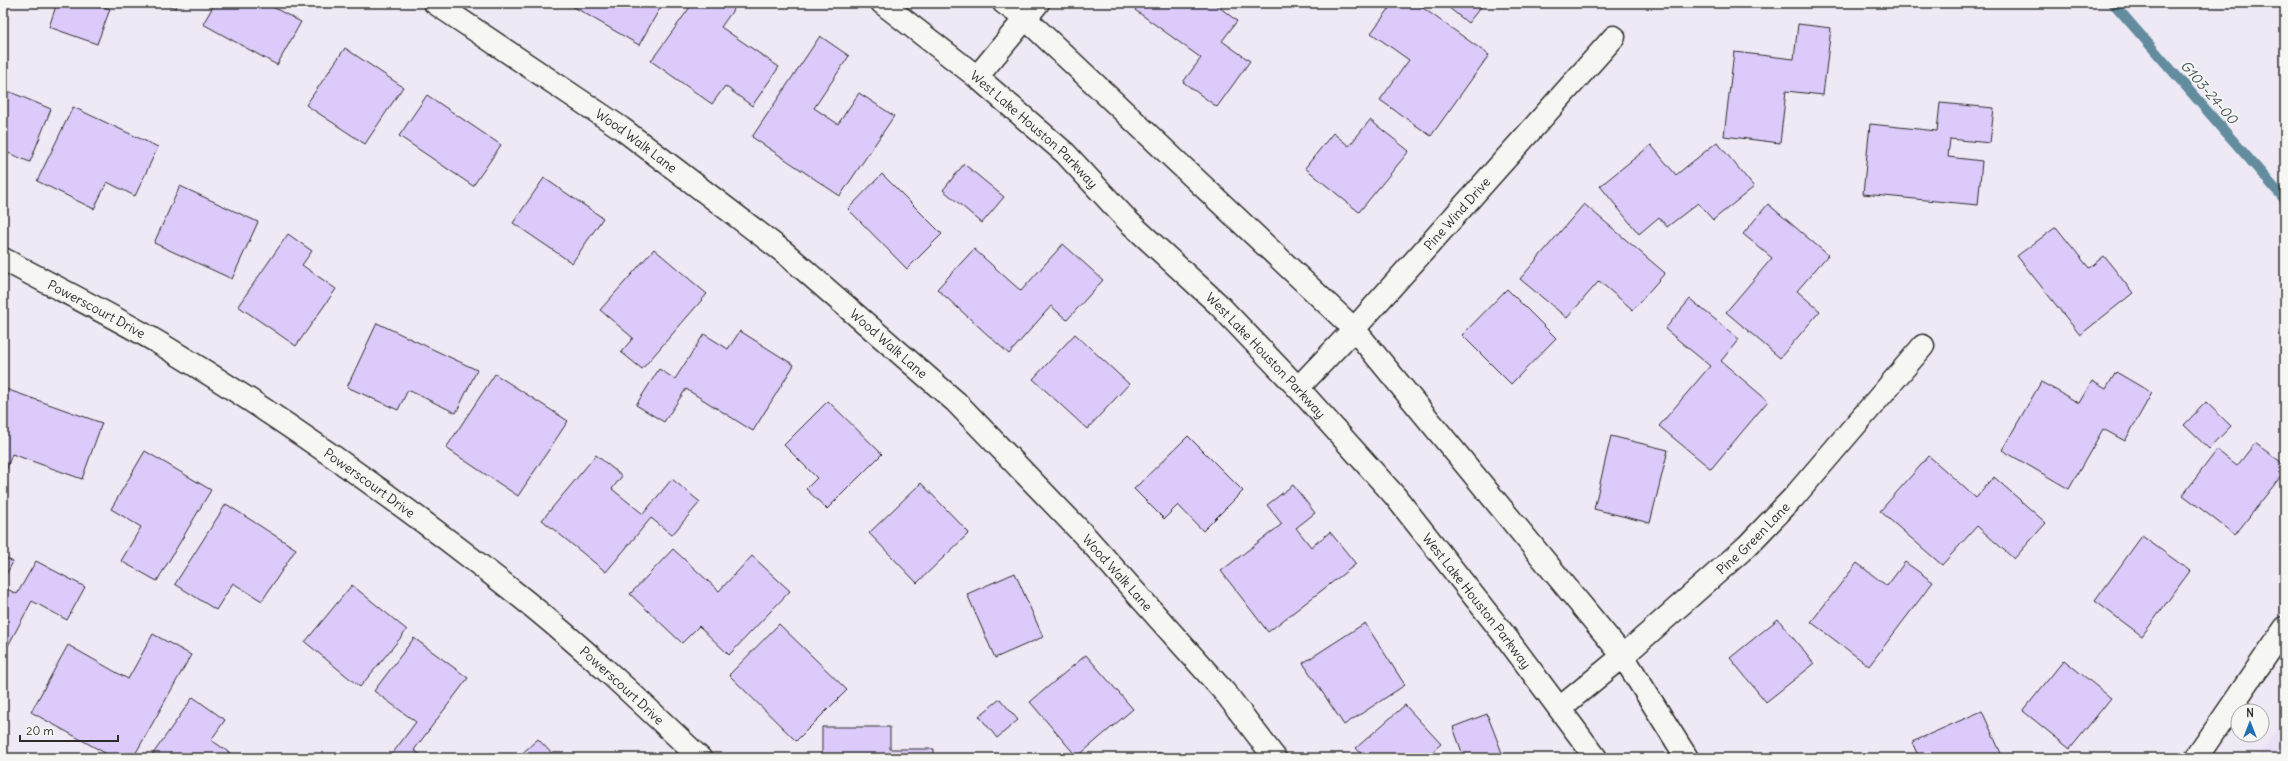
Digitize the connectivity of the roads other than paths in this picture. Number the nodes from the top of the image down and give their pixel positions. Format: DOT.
graph roads {
  1 [pos="435,3"];
  2 [pos="882,3"];
  3 [pos="1004,3"];
  4 [pos="1032,11"];
  5 [pos="1614,37"];
  6 [pos="977,77"];
  7 [pos="3,259"];
  8 [pos="1354,329"];
  9 [pos="1922,346"];
  10 [pos="1298,388"];
  11 [pos="2285,628"];
  12 [pos="1623,656"];
  13 [pos="1560,708"];
  14 [pos="700,758"];
  15 [pos="1275,758"];
  16 [pos="1596,758"];
  17 [pos="1687,758"];
  18 [pos="2196,758"];
  1 -- 15 [label="street, Wood Walk Lane"];
  2 -- 6 [label="street, West Lake Houston Parkway"];
  3 -- 4 [label="street"];
  4 -- 6 [label="street"];
  4 -- 8 [label="street"];
  5 -- 8 [label="street, Pine Wind Drive"];
  6 -- 10 [label="street, West Lake Houston Parkway"];
  7 -- 14 [label="street, Powerscourt Drive"];
  8 -- 10 [label="street, Pine Wind Drive"];
  8 -- 12 [label="street"];
  9 -- 12 [label="street, Pine Green Lane"];
  10 -- 13 [label="street, West Lake Houston Parkway"];
  11 -- 18 [label="street"];
  12 -- 13 [label="street, Pine Green Lane"];
  12 -- 17 [label="street"];
  13 -- 16 [label="street, West Lake Houston Parkway"];
}
